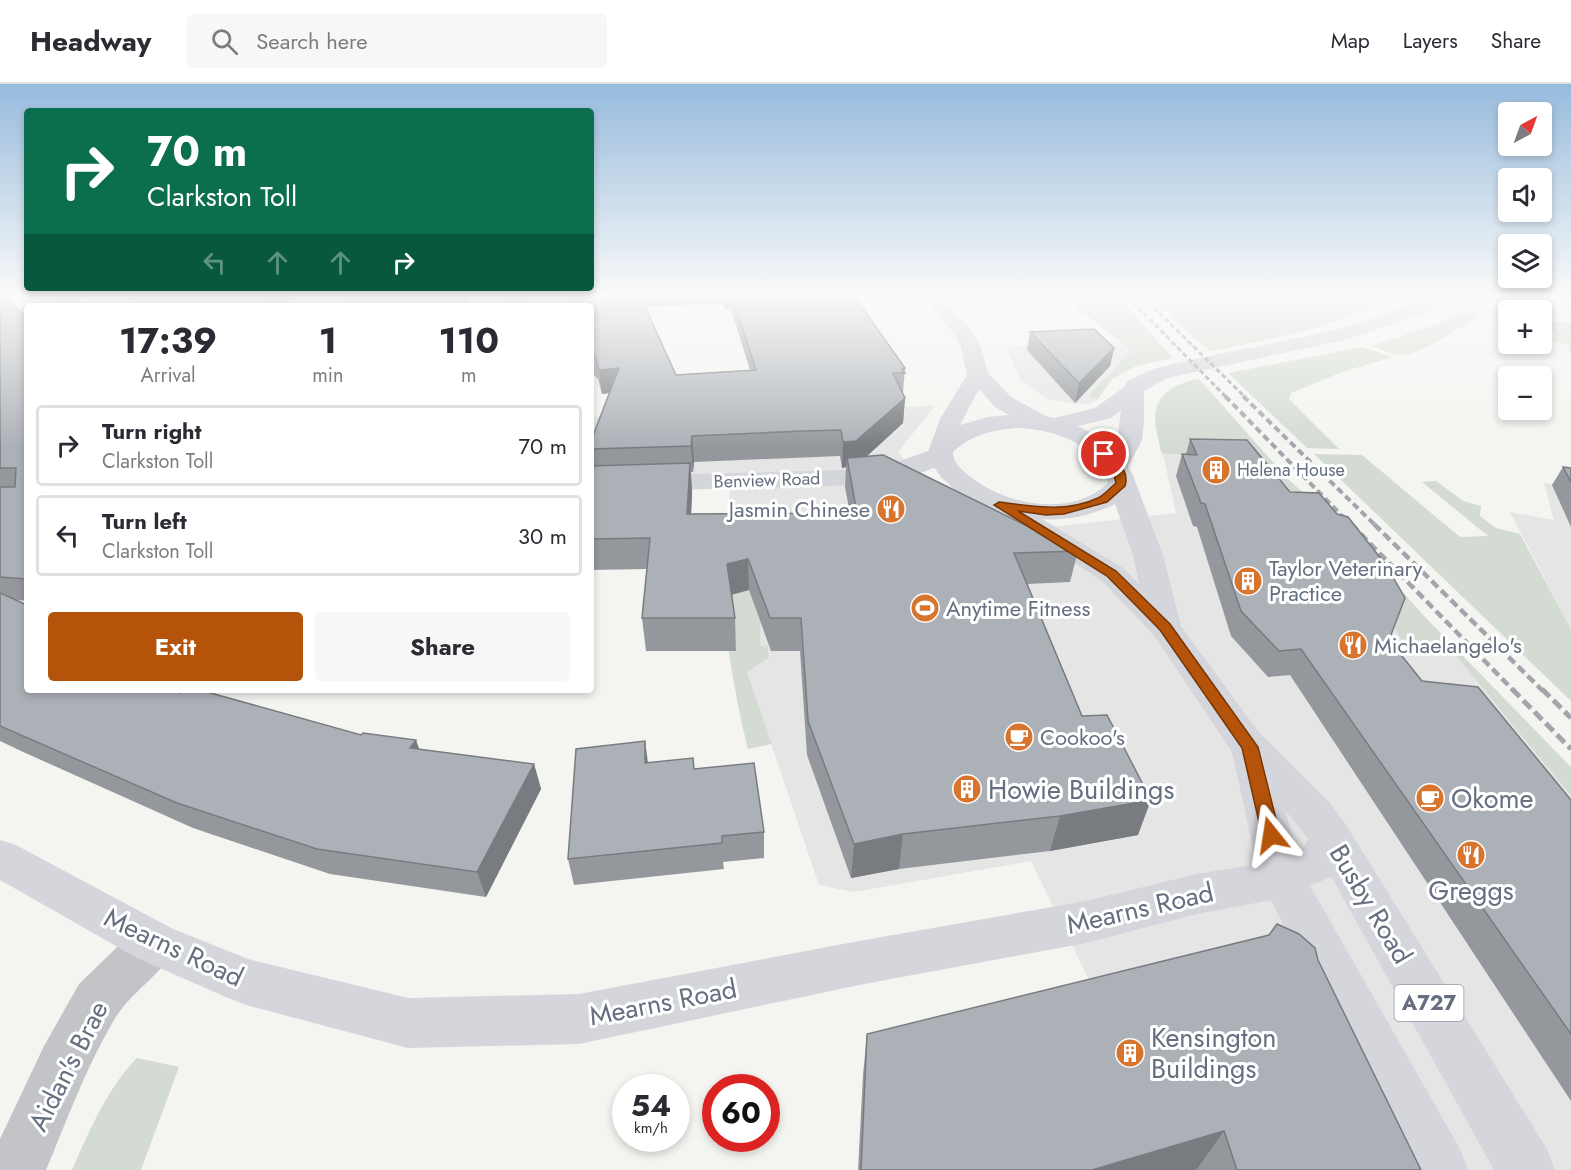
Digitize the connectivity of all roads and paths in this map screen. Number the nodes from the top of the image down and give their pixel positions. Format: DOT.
graph roads {
  1 [pos="970,347"];
  2 [pos="1294,347"];
  3 [pos="978,375"];
  4 [pos="1131,393"];
  5 [pos="1046,423"];
  6 [pos="941,451"];
  7 [pos="1119,475"];
  8 [pos="594,485"];
  9 [pos="999,505"];
  10 [pos="1165,627"];
  11 [pos="1250,747"];
  12 [pos="1331,837"];
  13 [pos="0,858"];
  14 [pos="1283,879"];
  15 [pos="154,943"];
  16 [pos="16,1170"];
  17 [pos="1438,1170"];
  18 [pos="1526,1170"];
  1 -- 3 [label="main road"];
  2 -- 4 [label="main road, Benview Road"];
  3 -- 5 [label="main road"];
  3 -- 6 [label="main road"];
  4 -- 5 [label="main road, Benview Road"];
  4 -- 7 [label="main road"];
  5 -- 6 [label="main road, Benview Road"];
  5 -- 7 [label="main road"];
  6 -- 8 [label="main road, Benview Road"];
  6 -- 9 [label="main road, Busby Road"];
  7 -- 9 [label="main road"];
  7 -- 10 [label="main road, A727"];
  9 -- 10 [label="main road, Busby Road / A727"];
  10 -- 11 [label="main road, Busby Road / A727"];
  11 -- 12 [label="main road, Busby Road / A727"];
  11 -- 14 [label="main road, Busby Road / A727"];
  12 -- 14 [label="main road, Mearns Road"];
  12 -- 18 [label="main road, Busby Road / A727"];
  13 -- 15 [label="main road, Mearns Road"];
  14 -- 15 [label="main road, Mearns Road"];
  14 -- 17 [label="main road, Busby Road / A727"];
  15 -- 16 [label="street, Aidan's Brae"];
}
